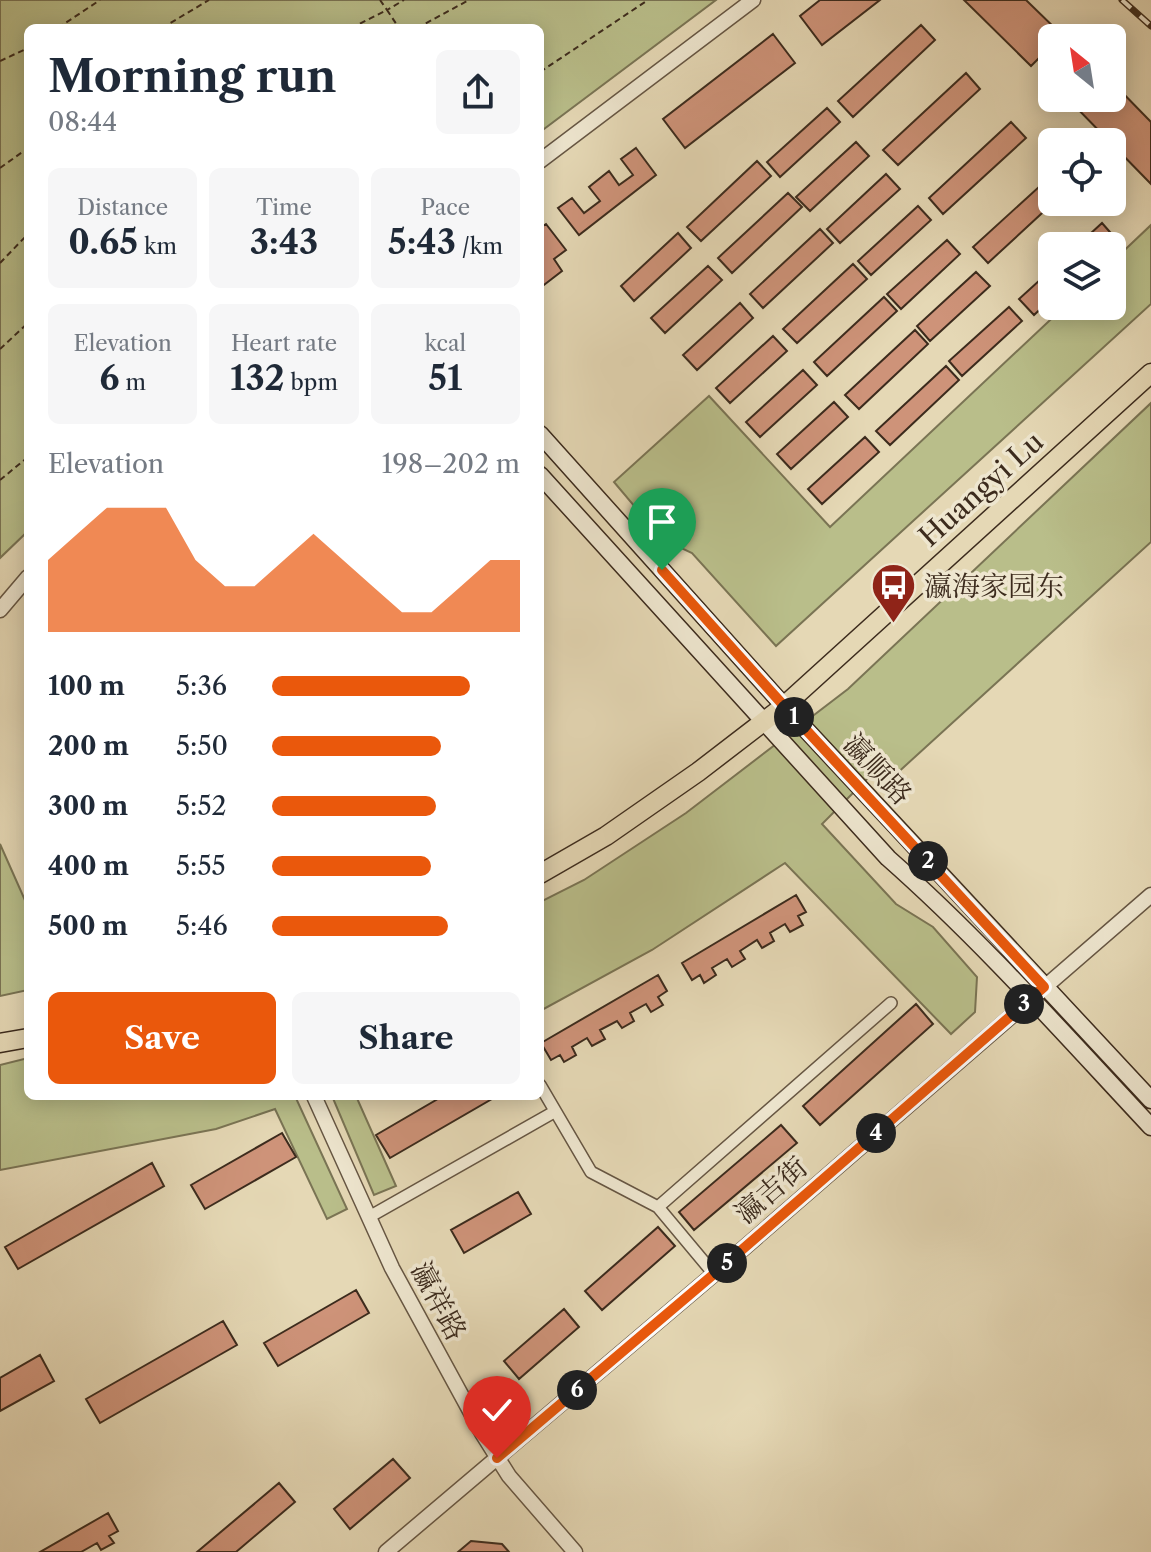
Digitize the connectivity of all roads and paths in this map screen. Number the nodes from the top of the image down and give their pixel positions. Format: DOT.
graph roads {
  1 [pos="100,0"];
  2 [pos="209,0"];
  3 [pos="380,0"];
  4 [pos="404,0"];
  5 [pos="469,0"];
  6 [pos="648,0"];
  7 [pos="753,0"];
  8 [pos="387,10"];
  9 [pos="64,24"];
  10 [pos="169,24"];
  11 [pos="359,24"];
  12 [pos="396,24"];
  13 [pos="424,24"];
  14 [pos="24,50"];
  15 [pos="0,61"];
  16 [pos="544,69"];
  17 [pos="24,151"];
  18 [pos="544,158"];
  19 [pos="0,168"];
  20 [pos="24,238"];
  21 [pos="0,263"];
  22 [pos="24,327"];
  23 [pos="0,349"];
  24 [pos="1151,373"];
  25 [pos="544,438"];
  26 [pos="24,460"];
  27 [pos="544,479"];
  28 [pos="0,480"];
  29 [pos="24,582"];
  30 [pos="0,610"];
  31 [pos="784,706"];
  32 [pos="764,722"];
  33 [pos="544,872"];
  34 [pos="1151,895"];
  35 [pos="1044,987"];
  36 [pos="1031,998"];
  37 [pos="891,1003"];
  38 [pos="24,1039"];
  39 [pos="0,1043"];
  40 [pos="544,1093"];
  41 [pos="316,1100"];
  42 [pos="1151,1100"];
  43 [pos="554,1112"];
  44 [pos="1151,1127"];
  45 [pos="658,1207"];
  46 [pos="369,1217"];
  47 [pos="714,1274"];
  48 [pos="497,1458"];
  49 [pos="386,1552"];
  50 [pos="575,1552"];
  1 -- 9 [label="path"];
  2 -- 10 [label="path"];
  3 -- 8 [label="path"];
  4 -- 8 [label="path"];
  5 -- 13 [label="path"];
  6 -- 16 [label="path"];
  7 -- 18 [label="street"];
  8 -- 11 [label="path"];
  8 -- 12 [label="path"];
  14 -- 15 [label="path"];
  17 -- 19 [label="path"];
  20 -- 21 [label="path"];
  22 -- 23 [label="path"];
  24 -- 31 [label="main road, Huangyi Lu"];
  25 -- 31 [label="main road, 瀛顺路"];
  26 -- 28 [label="path"];
  27 -- 32 [label="main road, 瀛顺路"];
  29 -- 30 [label="street"];
  31 -- 32 [label="main road, Huangyi Lu"];
  31 -- 35 [label="main road, 瀛顺路"];
  32 -- 33 [label="main road, Huangyi Lu"];
  32 -- 36 [label="main road, 瀛顺路"];
  34 -- 35 [label="street, 瀛吉街"];
  35 -- 36 [label="street, 瀛吉街"];
  35 -- 42 [label="main road, 瀛顺路"];
  36 -- 44 [label="main road, 瀛顺路"];
  36 -- 47 [label="street, 瀛吉街"];
  37 -- 45 [label="street"];
  38 -- 39 [label="main road"];
  40 -- 43 [label="street"];
  41 -- 46 [label="street, 瀛祥路"];
  43 -- 45 [label="street"];
  43 -- 46 [label="street"];
  45 -- 47 [label="street"];
  46 -- 48 [label="street, 瀛祥路"];
  47 -- 48 [label="street, 瀛吉街"];
  48 -- 49 [label="street, 瀛吉街"];
  48 -- 50 [label="street, 瀛祥路"];
}
